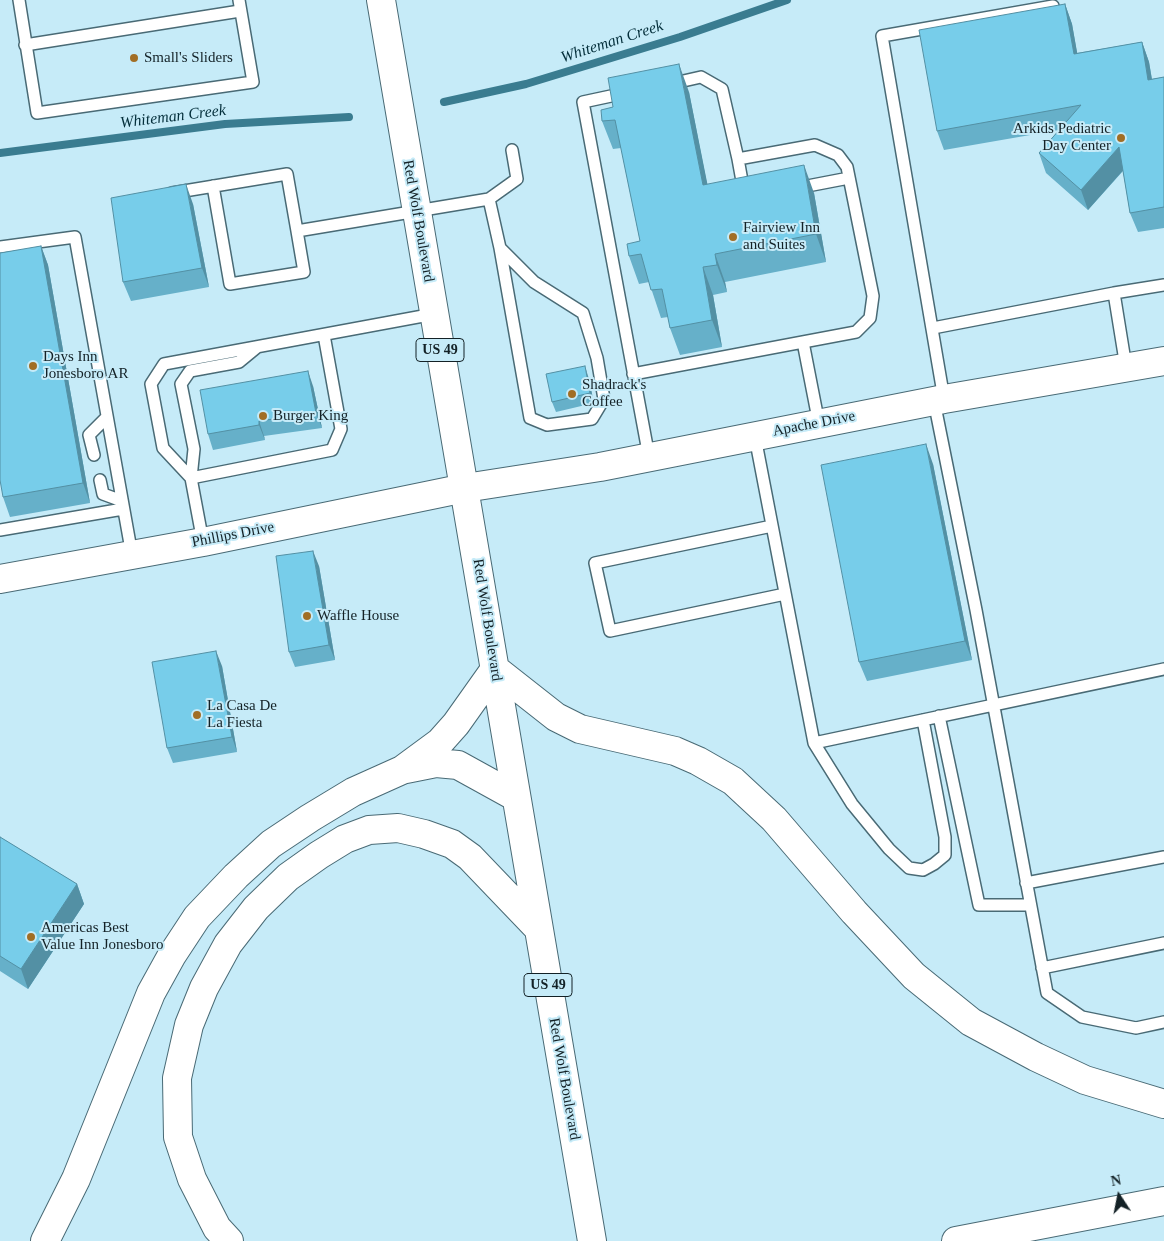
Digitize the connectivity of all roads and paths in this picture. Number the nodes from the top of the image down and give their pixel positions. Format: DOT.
graph roads {
  1 [pos="19,0"];
  2 [pos="381,0"];
  3 [pos="240,5"];
  4 [pos="1053,6"];
  5 [pos="25,45"];
  6 [pos="656,87"];
  7 [pos="638,90"];
  8 [pos="512,150"];
  9 [pos="738,159"];
  10 [pos="849,178"];
  11 [pos="213,186"];
  12 [pos="783,190"];
  13 [pos="164,195"];
  14 [pos="754,196"];
  15 [pos="489,199"];
  16 [pos="416,211"];
  17 [pos="297,232"];
  18 [pos="0,247"];
  19 [pos="500,248"];
  20 [pos="1164,285"];
  21 [pos="1114,293"];
  22 [pos="434,314"];
  23 [pos="933,328"];
  24 [pos="324,335"];
  25 [pos="803,342"];
  26 [pos="258,347"];
  27 [pos="1164,361"];
  28 [pos="1126,367"];
  29 [pos="633,374"];
  30 [pos="939,400"];
  31 [pos="107,417"];
  32 [pos="819,424"];
  33 [pos="754,436"];
  34 [pos="94,455"];
  35 [pos="649,457"];
  36 [pos="191,478"];
  37 [pos="100,480"];
  38 [pos="465,488"];
  39 [pos="123,505"];
  40 [pos="772,526"];
  41 [pos="0,530"];
  42 [pos="203,542"];
  43 [pos="132,555"];
  44 [pos="0,579"];
  45 [pos="784,594"];
  46 [pos="495,669"];
  47 [pos="1164,669"];
  48 [pos="994,704"];
  49 [pos="939,716"];
  50 [pos="923,720"];
  51 [pos="814,744"];
  52 [pos="402,770"];
  53 [pos="516,797"];
  54 [pos="1164,857"];
  55 [pos="1026,883"];
  56 [pos="1030,905"];
  57 [pos="538,928"];
  58 [pos="1164,943"];
  59 [pos="1042,968"];
  60 [pos="1164,1022"];
  61 [pos="1164,1104"];
  62 [pos="1164,1202"];
  63 [pos="45,1241"];
  64 [pos="229,1241"];
  65 [pos="592,1241"];
  66 [pos="956,1241"];
  1 -- 5 [label="lane"];
  2 -- 16 [label="main road, Red Wolf Boulevard / US 49"];
  3 -- 5 [label="lane"];
  3 -- 5 [label="lane"];
  4 -- 23 [label="lane"];
  6 -- 9 [label="lane"];
  7 -- 29 [label="lane"];
  8 -- 15 [label="lane"];
  9 -- 10 [label="lane"];
  9 -- 14 [label="lane"];
  10 -- 12 [label="lane"];
  10 -- 25 [label="lane"];
  11 -- 13 [label="lane"];
  11 -- 17 [label="lane"];
  11 -- 17 [label="lane"];
  15 -- 16 [label="lane"];
  15 -- 19 [label="lane"];
  16 -- 17 [label="lane"];
  16 -- 22 [label="main road, Red Wolf Boulevard / US 49"];
  18 -- 31 [label="lane"];
  19 -- 19 [label="lane"];
  20 -- 21 [label="lane"];
  21 -- 23 [label="lane"];
  21 -- 28 [label="lane"];
  22 -- 24 [label="lane"];
  22 -- 38 [label="main road, Red Wolf Boulevard / US 49"];
  23 -- 30 [label="lane"];
  24 -- 26 [label="lane"];
  24 -- 36 [label="lane"];
  25 -- 29 [label="lane"];
  25 -- 32 [label="lane"];
  26 -- 36 [label="lane"];
  26 -- 36 [label="lane"];
  27 -- 28 [label="main road, Apache Drive"];
  28 -- 30 [label="main road, Apache Drive"];
  29 -- 35 [label="lane"];
  30 -- 32 [label="main road, Apache Drive"];
  30 -- 48 [label="lane"];
  31 -- 34 [label="lane"];
  31 -- 39 [label="lane"];
  32 -- 33 [label="main road, Apache Drive"];
  33 -- 35 [label="main road, Apache Drive"];
  33 -- 40 [label="lane"];
  35 -- 38 [label="main road, Apache Drive"];
  36 -- 42 [label="lane"];
  37 -- 39 [label="lane"];
  38 -- 42 [label="main road, Phillips Drive"];
  38 -- 46 [label="main road, Red Wolf Boulevard / US 49"];
  39 -- 41 [label="lane"];
  39 -- 43 [label="lane"];
  40 -- 45 [label="lane"];
  40 -- 45 [label="lane"];
  42 -- 43 [label="main road, Phillips Drive"];
  43 -- 44 [label="main road, Phillips Drive"];
  45 -- 51 [label="lane"];
  46 -- 52 [label="main road"];
  46 -- 53 [label="main road, Red Wolf Boulevard / US 49"];
  46 -- 61 [label="main road"];
  47 -- 48 [label="lane"];
  48 -- 49 [label="lane"];
  48 -- 55 [label="lane"];
  49 -- 50 [label="lane"];
  49 -- 56 [label="lane"];
  50 -- 51 [label="lane"];
  50 -- 51 [label="lane"];
  52 -- 53 [label="main road"];
  52 -- 63 [label="main road"];
  53 -- 57 [label="main road, Red Wolf Boulevard / US 49"];
  54 -- 55 [label="lane"];
  55 -- 56 [label="lane"];
  56 -- 59 [label="lane"];
  57 -- 64 [label="main road"];
  57 -- 65 [label="main road, Red Wolf Boulevard / US 49"];
  58 -- 59 [label="lane"];
  59 -- 60 [label="lane"];
  62 -- 66 [label="main road"];
}
